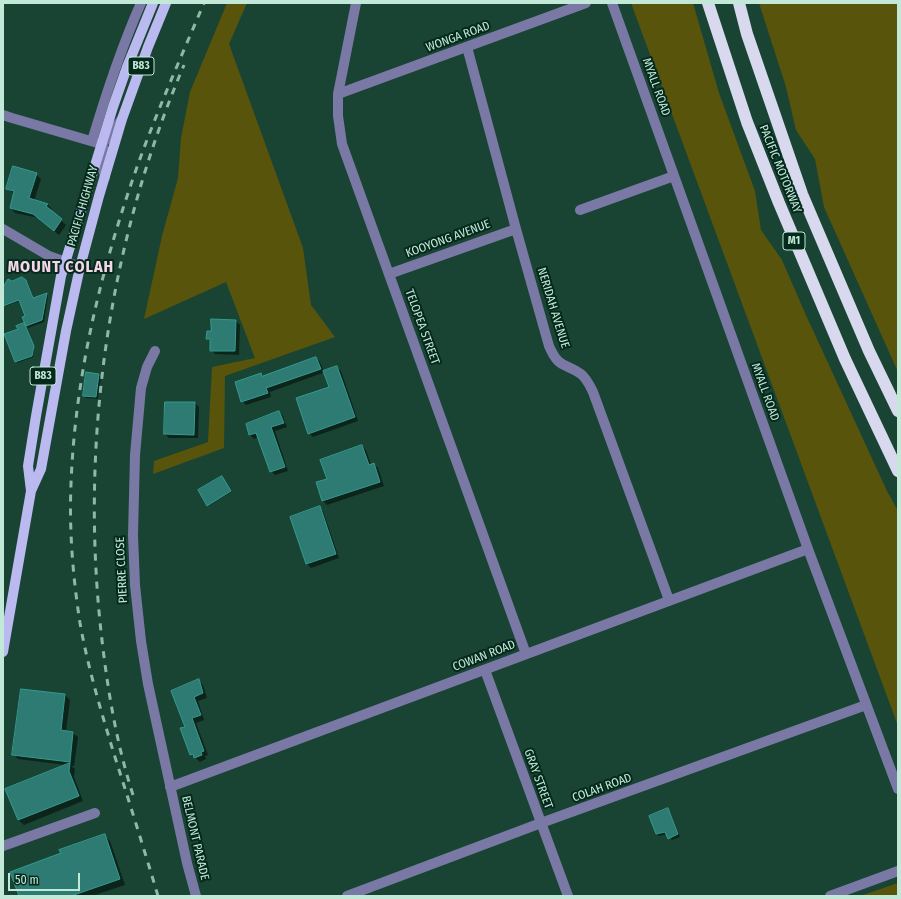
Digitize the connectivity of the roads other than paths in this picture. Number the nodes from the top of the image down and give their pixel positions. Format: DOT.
graph roads {
  1 [pos="141,3"];
  2 [pos="153,3"];
  3 [pos="166,3"];
  4 [pos="356,3"];
  5 [pos="586,3"];
  6 [pos="612,3"];
  7 [pos="708,3"];
  8 [pos="739,3"];
  9 [pos="467,47"];
  10 [pos="338,94"];
  11 [pos="3,115"];
  12 [pos="122,119"];
  13 [pos="96,143"];
  14 [pos="674,176"];
  15 [pos="105,177"];
  16 [pos="580,210"];
  17 [pos="3,228"];
  18 [pos="516,229"];
  19 [pos="64,262"];
  20 [pos="80,267"];
  21 [pos="389,274"];
  22 [pos="155,351"];
  23 [pos="898,411"];
  24 [pos="898,471"];
  25 [pos="31,491"];
  26 [pos="808,549"];
  27 [pos="669,600"];
  28 [pos="7,610"];
  29 [pos="3,652"];
  30 [pos="526,654"];
  31 [pos="485,670"];
  32 [pos="866,706"];
  33 [pos="170,787"];
  34 [pos="898,789"];
  35 [pos="95,813"];
  36 [pos="541,823"];
  37 [pos="3,846"];
  38 [pos="898,871"];
  39 [pos="196,896"];
  40 [pos="347,896"];
  41 [pos="568,896"];
  42 [pos="830,896"];
  1 -- 13 [label="street"];
  2 -- 13 [label="main road, PACIFIC HIGHWAY / B83"];
  3 -- 12 [label="main road, PACIFIC HIGHWAY / B83"];
  4 -- 10 [label="street, TELOPEA STREET"];
  5 -- 9 [label="street, WONGA ROAD"];
  6 -- 14 [label="street, MYALL ROAD"];
  7 -- 24 [label="highway, PACIFIC MOTORWAY / M1"];
  8 -- 23 [label="highway, PACIFIC MOTORWAY / M1"];
  9 -- 10 [label="street, WONGA ROAD"];
  9 -- 18 [label="street, NERIDAH AVENUE"];
  10 -- 21 [label="street, TELOPEA STREET"];
  11 -- 13 [label="street"];
  12 -- 13 [label="street"];
  12 -- 15 [label="main road, PACIFIC HIGHWAY / B83"];
  13 -- 15 [label="street"];
  13 -- 19 [label="main road, PACIFIC HIGHWAY / B83"];
  14 -- 16 [label="street"];
  14 -- 26 [label="street, MYALL ROAD"];
  15 -- 20 [label="main road, PACIFIC HIGHWAY / B83"];
  17 -- 19 [label="street"];
  18 -- 21 [label="street, KOOYONG AVENUE"];
  18 -- 27 [label="street, NERIDAH AVENUE"];
  19 -- 20 [label="street"];
  19 -- 25 [label="main road, PACIFIC HIGHWAY / B83"];
  20 -- 25 [label="main road, PACIFIC HIGHWAY / B83"];
  21 -- 30 [label="street, TELOPEA STREET"];
  22 -- 33 [label="street, PIERRE CLOSE"];
  25 -- 28 [label="main road, PACIFIC HIGHWAY / B83"];
  26 -- 27 [label="street, COWAN ROAD"];
  26 -- 32 [label="street, MYALL ROAD"];
  27 -- 30 [label="street, COWAN ROAD"];
  28 -- 29 [label="main road, PACIFIC HIGHWAY / B83"];
  30 -- 31 [label="street, COWAN ROAD"];
  31 -- 33 [label="street, COWAN ROAD"];
  31 -- 36 [label="street, GRAY STREET"];
  32 -- 34 [label="street, MYALL ROAD"];
  32 -- 36 [label="street, COLAH ROAD"];
  33 -- 39 [label="street, BELMONT PARADE"];
  35 -- 37 [label="street"];
  36 -- 40 [label="street, COLAH ROAD"];
  36 -- 41 [label="street, GRAY STREET"];
  38 -- 42 [label="street"];
}
